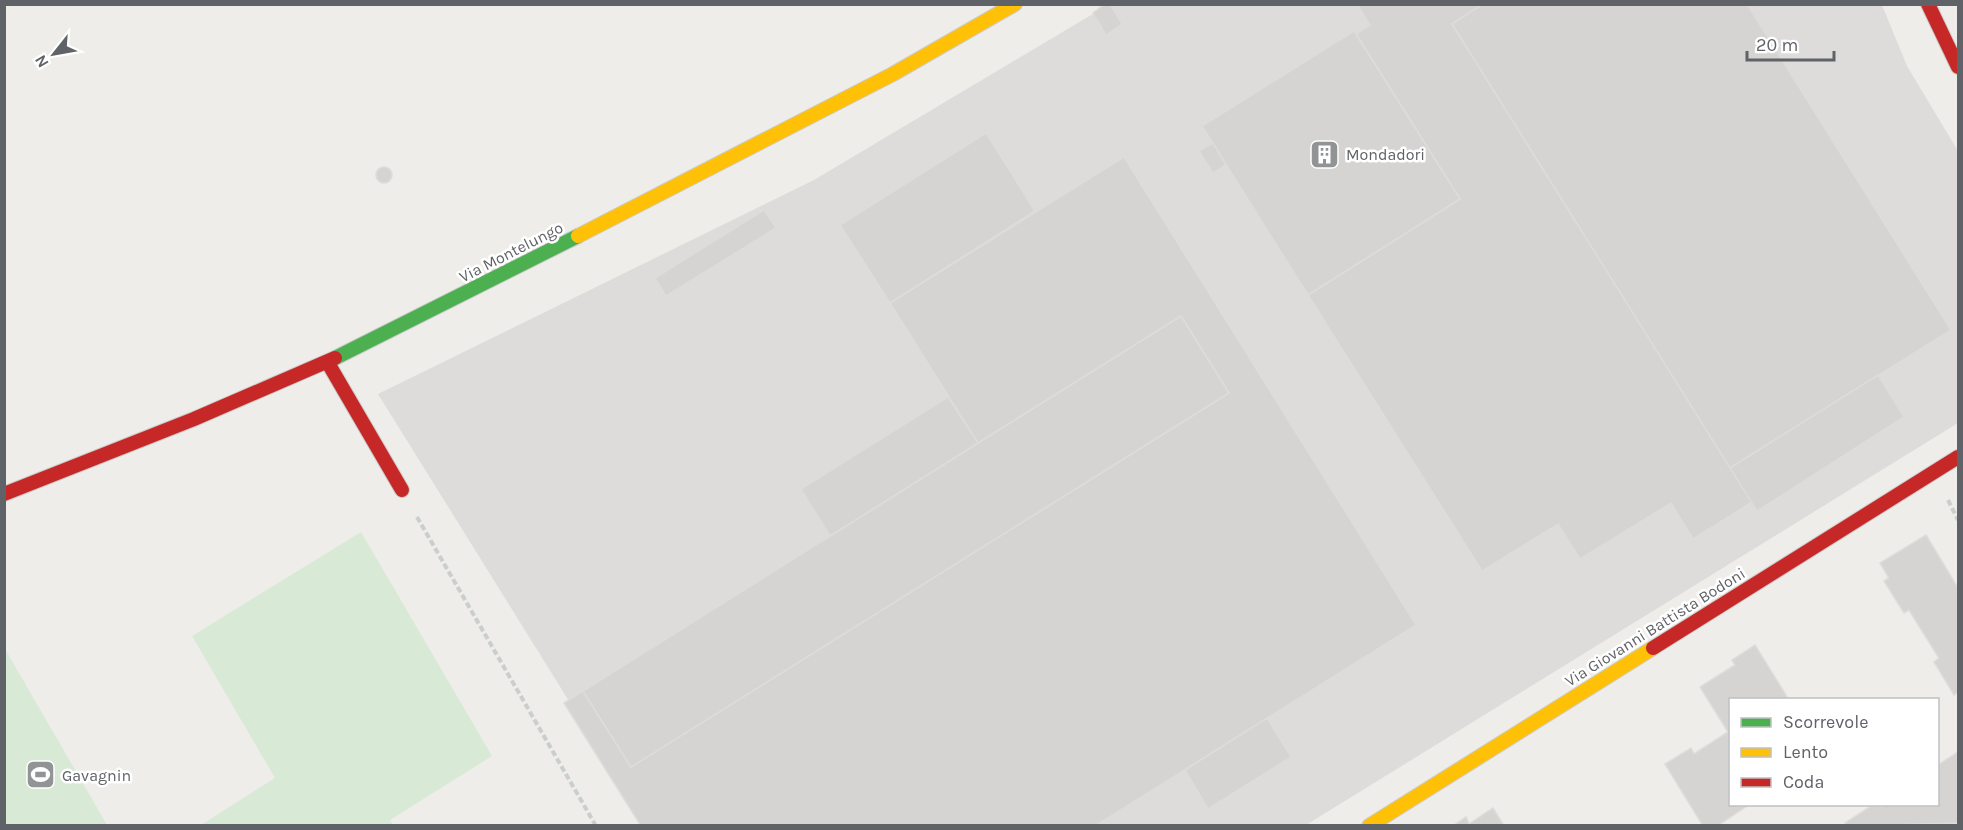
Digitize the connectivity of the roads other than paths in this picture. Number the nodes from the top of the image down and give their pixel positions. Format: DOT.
graph roads {
  1 [pos="1015,4"];
  2 [pos="1928,4"];
  3 [pos="1959,67"];
  4 [pos="328,363"];
  5 [pos="1959,457"];
  6 [pos="402,490"];
  7 [pos="4,494"];
  8 [pos="1369,825"];
  1 -- 4 [label="street, Via Montelungo"];
  2 -- 3 [label="street"];
  4 -- 6 [label="street"];
  4 -- 7 [label="street, Via Montelungo"];
  5 -- 8 [label="street, Via Giovanni Battista Bodoni"];
}
